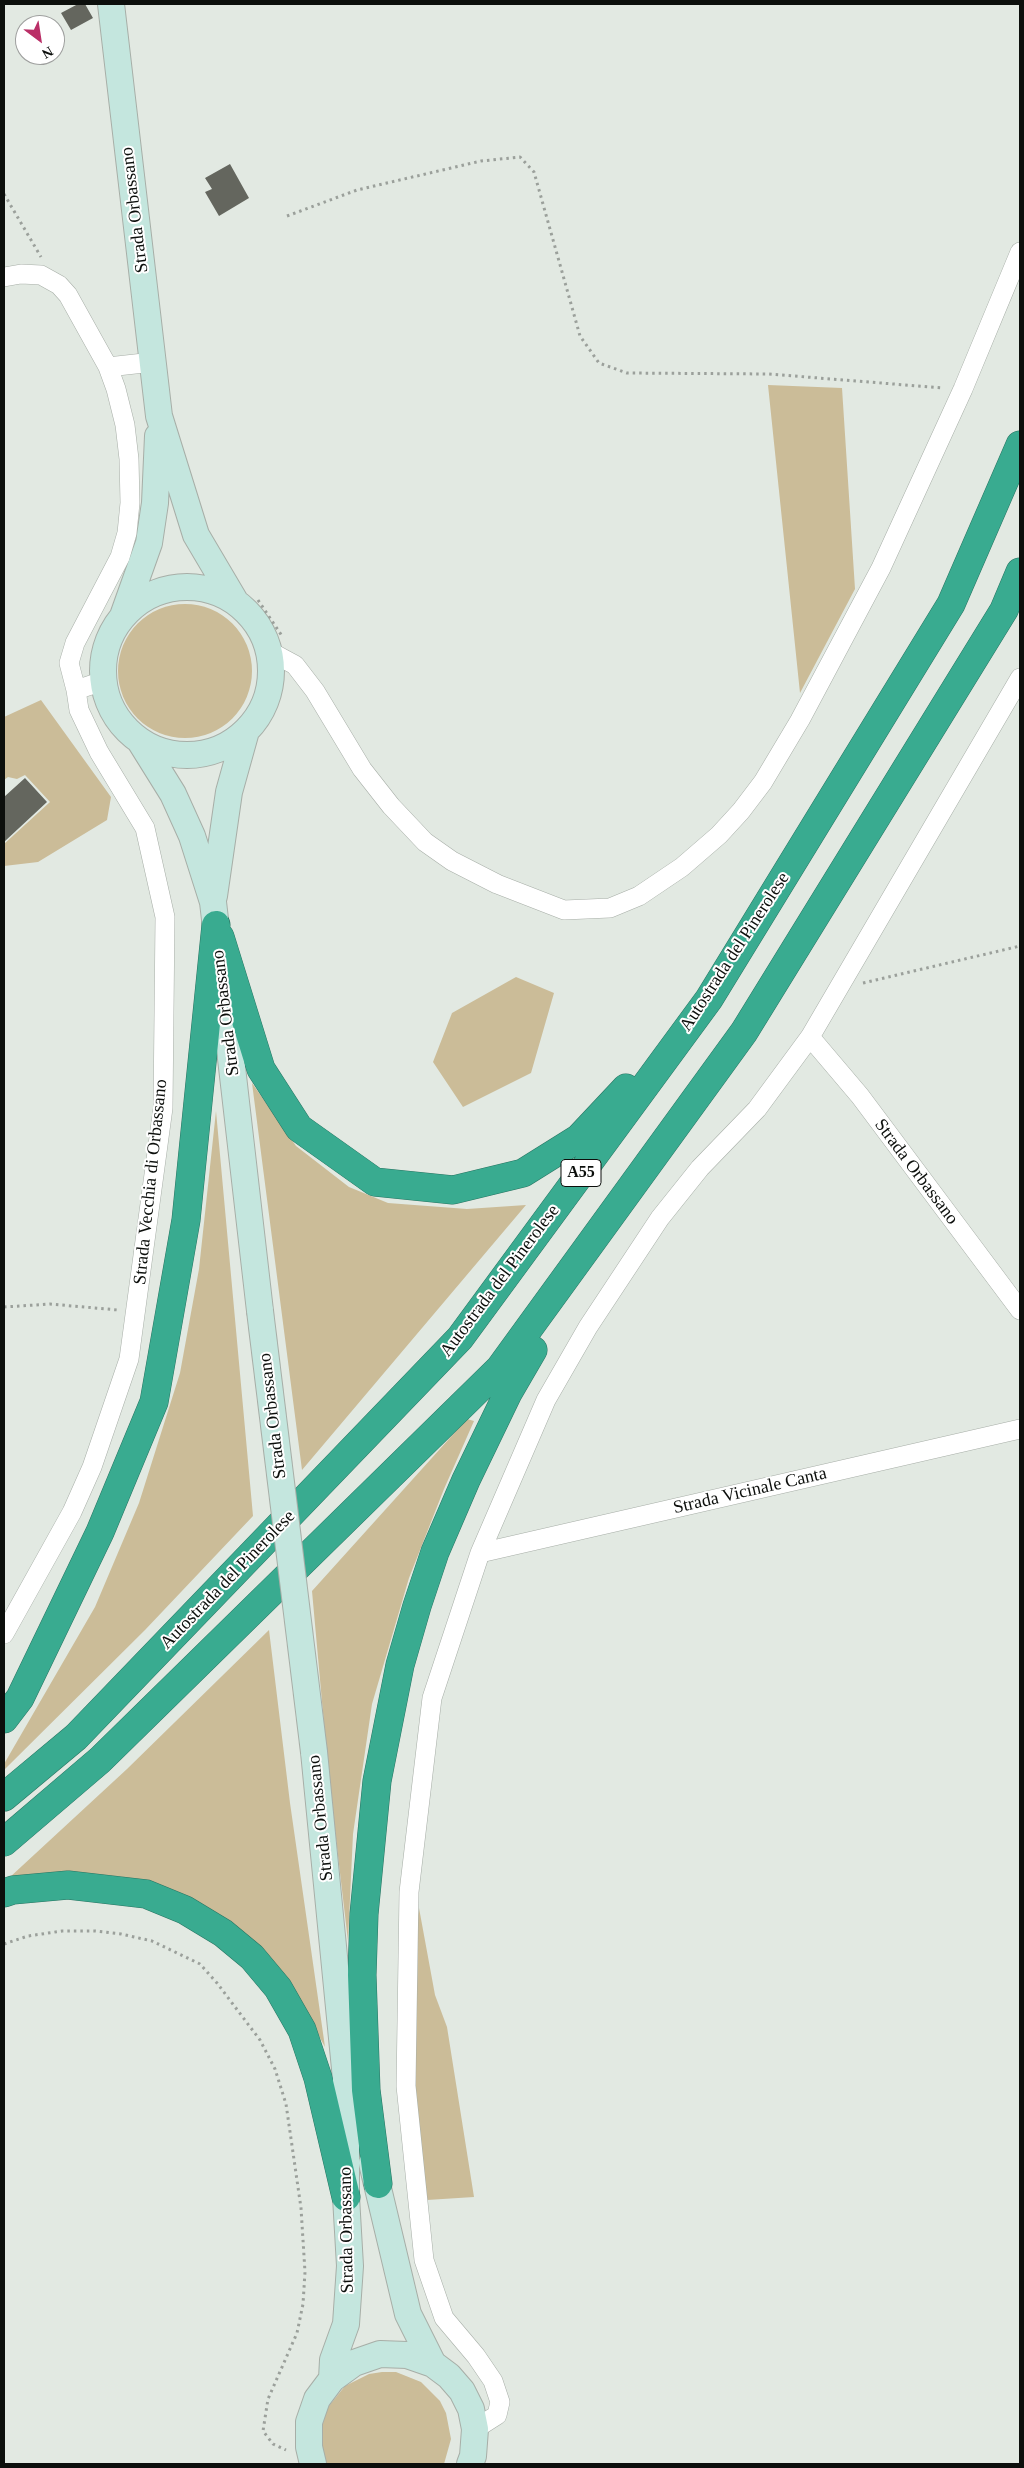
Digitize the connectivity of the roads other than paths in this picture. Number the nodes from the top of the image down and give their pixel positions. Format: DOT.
graph roads {
  1 [pos="111,4"];
  2 [pos="1020,252"];
  3 [pos="4,276"];
  4 [pos="153,362"];
  5 [pos="108,367"];
  6 [pos="159,416"];
  7 [pos="1020,445"];
  8 [pos="1020,572"];
  9 [pos="245,598"];
  10 [pos="123,616"];
  11 [pos="269,651"];
  12 [pos="1020,678"];
  13 [pos="103,681"];
  14 [pos="76,690"];
  15 [pos="246,731"];
  16 [pos="140,741"];
  17 [pos="214,913"];
  18 [pos="709,999"];
  19 [pos="744,1032"];
  20 [pos="810,1037"];
  21 [pos="1020,1310"];
  22 [pos="1020,1429"];
  23 [pos="480,1553"];
  24 [pos="4,1634"];
  25 [pos="4,1719"];
  26 [pos="4,1797"];
  27 [pos="4,1842"];
  28 [pos="4,1893"];
  29 [pos="346,2079"];
  30 [pos="378,2184"];
  31 [pos="346,2197"];
  32 [pos="433,2364"];
  33 [pos="332,2379"];
  34 [pos="475,2429"];
  35 [pos="311,2456"];
  36 [pos="470,2464"];
  1 -- 4 [label="main road, Strada Orbassano"];
  2 -- 11 [label="street"];
  3 -- 5 [label="street, Strada Vecchia di Orbassano"];
  4 -- 5 [label="street"];
  4 -- 6 [label="main road, Strada Orbassano"];
  5 -- 14 [label="street, Strada Vecchia di Orbassano"];
  6 -- 9 [label="main road, Strada Orbassano"];
  6 -- 10 [label="main road, Strada Orbassano"];
  7 -- 18 [label="highway, Autostrada del Pinerolese / A55"];
  8 -- 19 [label="highway, Autostrada del Pinerolese / A55"];
  9 -- 10 [label="main road, Strada Orbassano"];
  9 -- 11 [label="main road, Strada Orbassano"];
  10 -- 13 [label="main road, Strada Orbassano"];
  11 -- 15 [label="main road, Strada Orbassano"];
  12 -- 20 [label="street"];
  13 -- 14 [label="street"];
  13 -- 16 [label="main road, Strada Orbassano"];
  14 -- 24 [label="street, Strada Vecchia di Orbassano"];
  15 -- 16 [label="main road, Strada Orbassano"];
  15 -- 17 [label="main road, Strada Orbassano"];
  16 -- 17 [label="main road, Strada Orbassano"];
  17 -- 18 [label="highway"];
  17 -- 25 [label="highway"];
  17 -- 29 [label="main road, Strada Orbassano, bridge"];
  18 -- 26 [label="highway, Autostrada del Pinerolese / A55"];
  19 -- 27 [label="highway, Autostrada del Pinerolese / A55"];
  19 -- 30 [label="highway"];
  20 -- 21 [label="street, Strada Orbassano"];
  20 -- 23 [label="street"];
  22 -- 23 [label="street, Strada Vicinale Canta"];
  23 -- 34 [label="street"];
  28 -- 31 [label="highway"];
  29 -- 30 [label="main road, Strada Orbassano"];
  29 -- 31 [label="main road, Strada Orbassano"];
  30 -- 32 [label="main road, Strada Orbassano"];
  31 -- 33 [label="main road, Strada Orbassano"];
  32 -- 33 [label="main road, Strada Orbassano"];
  32 -- 34 [label="main road, Strada Orbassano"];
  33 -- 35 [label="main road, Strada Orbassano"];
  34 -- 36 [label="main road, Strada Orbassano"];
}
